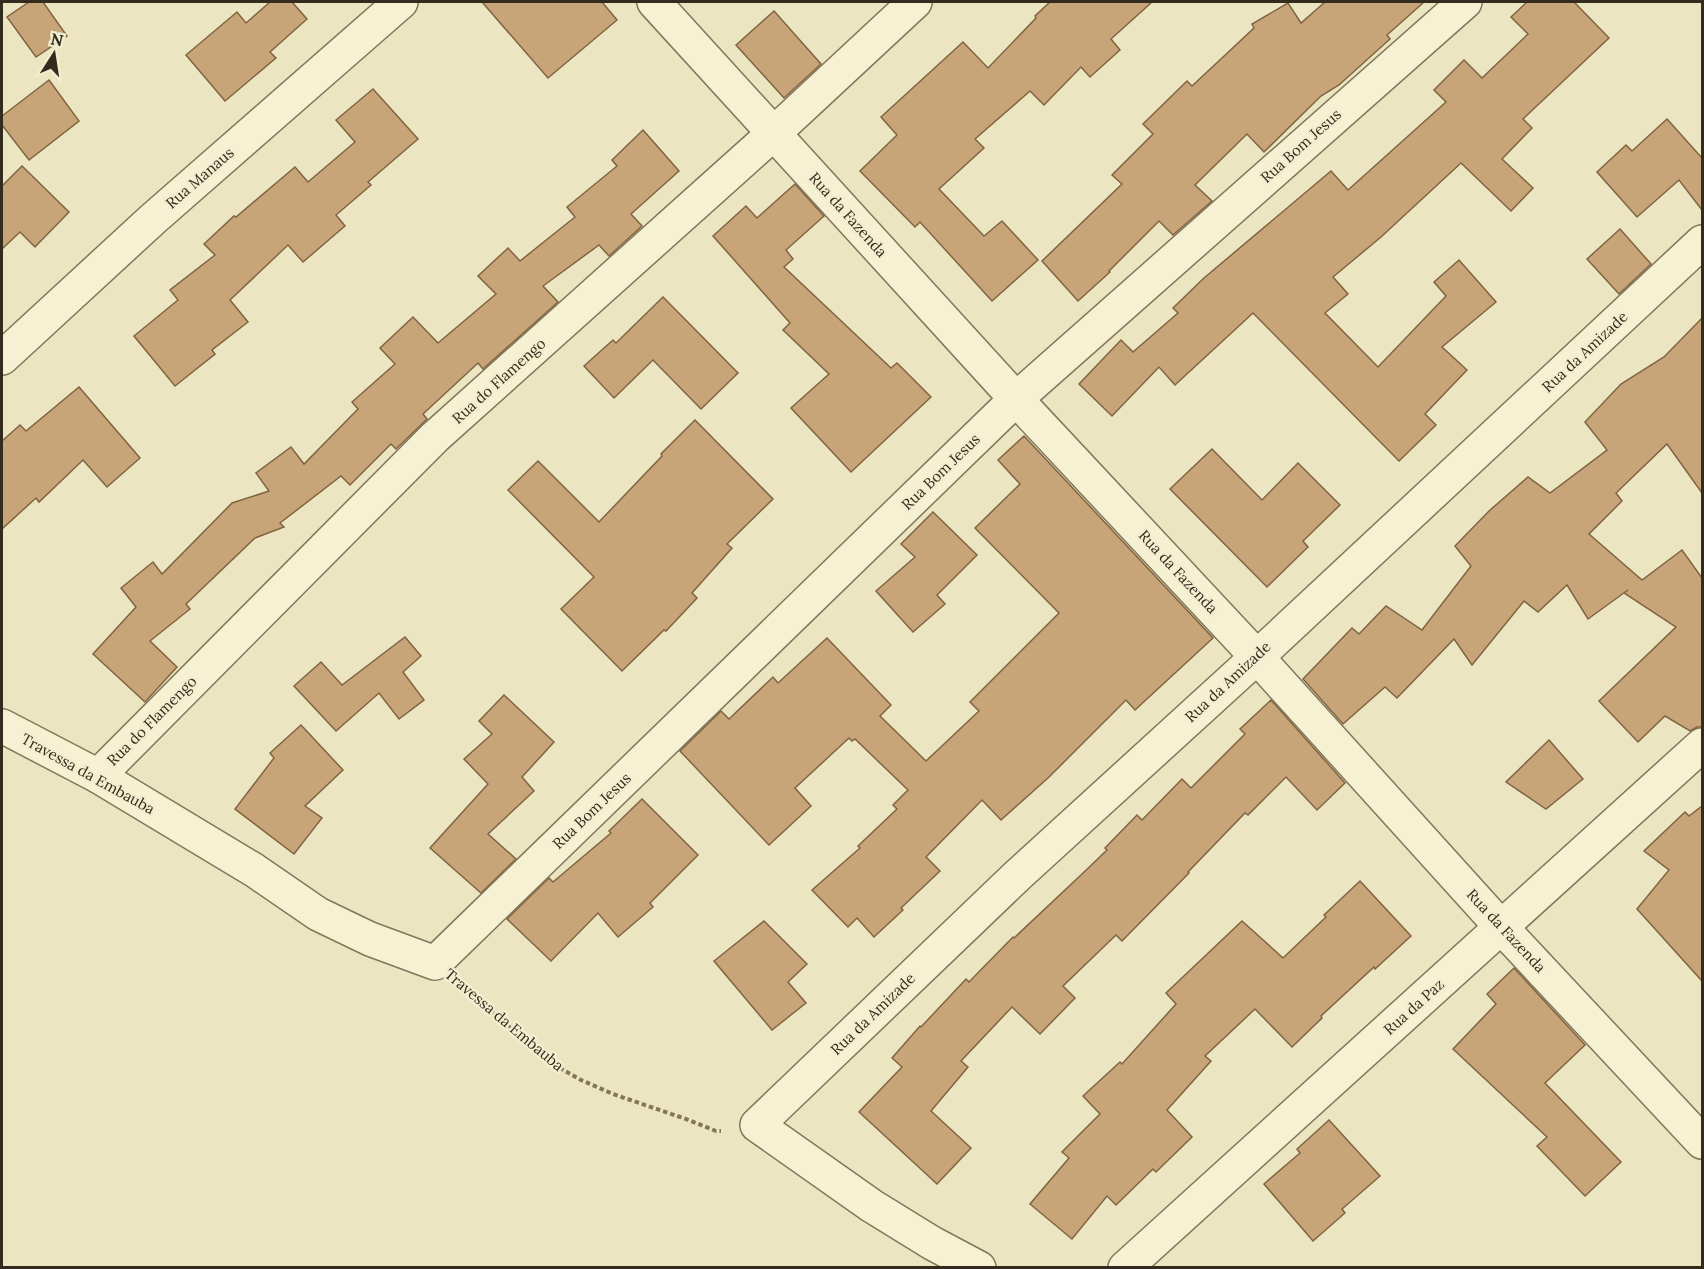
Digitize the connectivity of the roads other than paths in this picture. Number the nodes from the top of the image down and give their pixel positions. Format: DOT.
graph roads {
  1 [pos="401,2"];
  2 [pos="654,2"];
  3 [pos="915,2"];
  4 [pos="1465,2"];
  5 [pos="773,134"];
  6 [pos="1702,242"];
  7 [pos="2,358"];
  8 [pos="1016,399"];
  9 [pos="1257,657"];
  10 [pos="2,726"];
  11 [pos="1702,745"];
  12 [pos="98,776"];
  13 [pos="1502,928"];
  14 [pos="435,963"];
  15 [pos="1702,1142"];
  16 [pos="979,1268"];
  17 [pos="1125,1268"];
  1 -- 7 [label="street, Rua Manaus"];
  2 -- 5 [label="street, Rua da Fazenda"];
  3 -- 5 [label="street, Rua do Flamengo"];
  4 -- 8 [label="street, Rua Bom Jesus"];
  5 -- 8 [label="street, Rua da Fazenda"];
  5 -- 12 [label="street, Rua do Flamengo"];
  6 -- 9 [label="street, Rua da Amizade"];
  8 -- 9 [label="street, Rua da Fazenda"];
  8 -- 14 [label="street, Rua Bom Jesus"];
  9 -- 13 [label="street, Rua da Fazenda"];
  9 -- 16 [label="street, Rua da Amizade"];
  10 -- 12 [label="street, Travessa da Embauba"];
  11 -- 13 [label="street, Rua da Paz"];
  12 -- 14 [label="street, Travessa da Embauba"];
  13 -- 15 [label="street, Rua da Fazenda"];
  13 -- 17 [label="street, Rua da Paz"];
}
